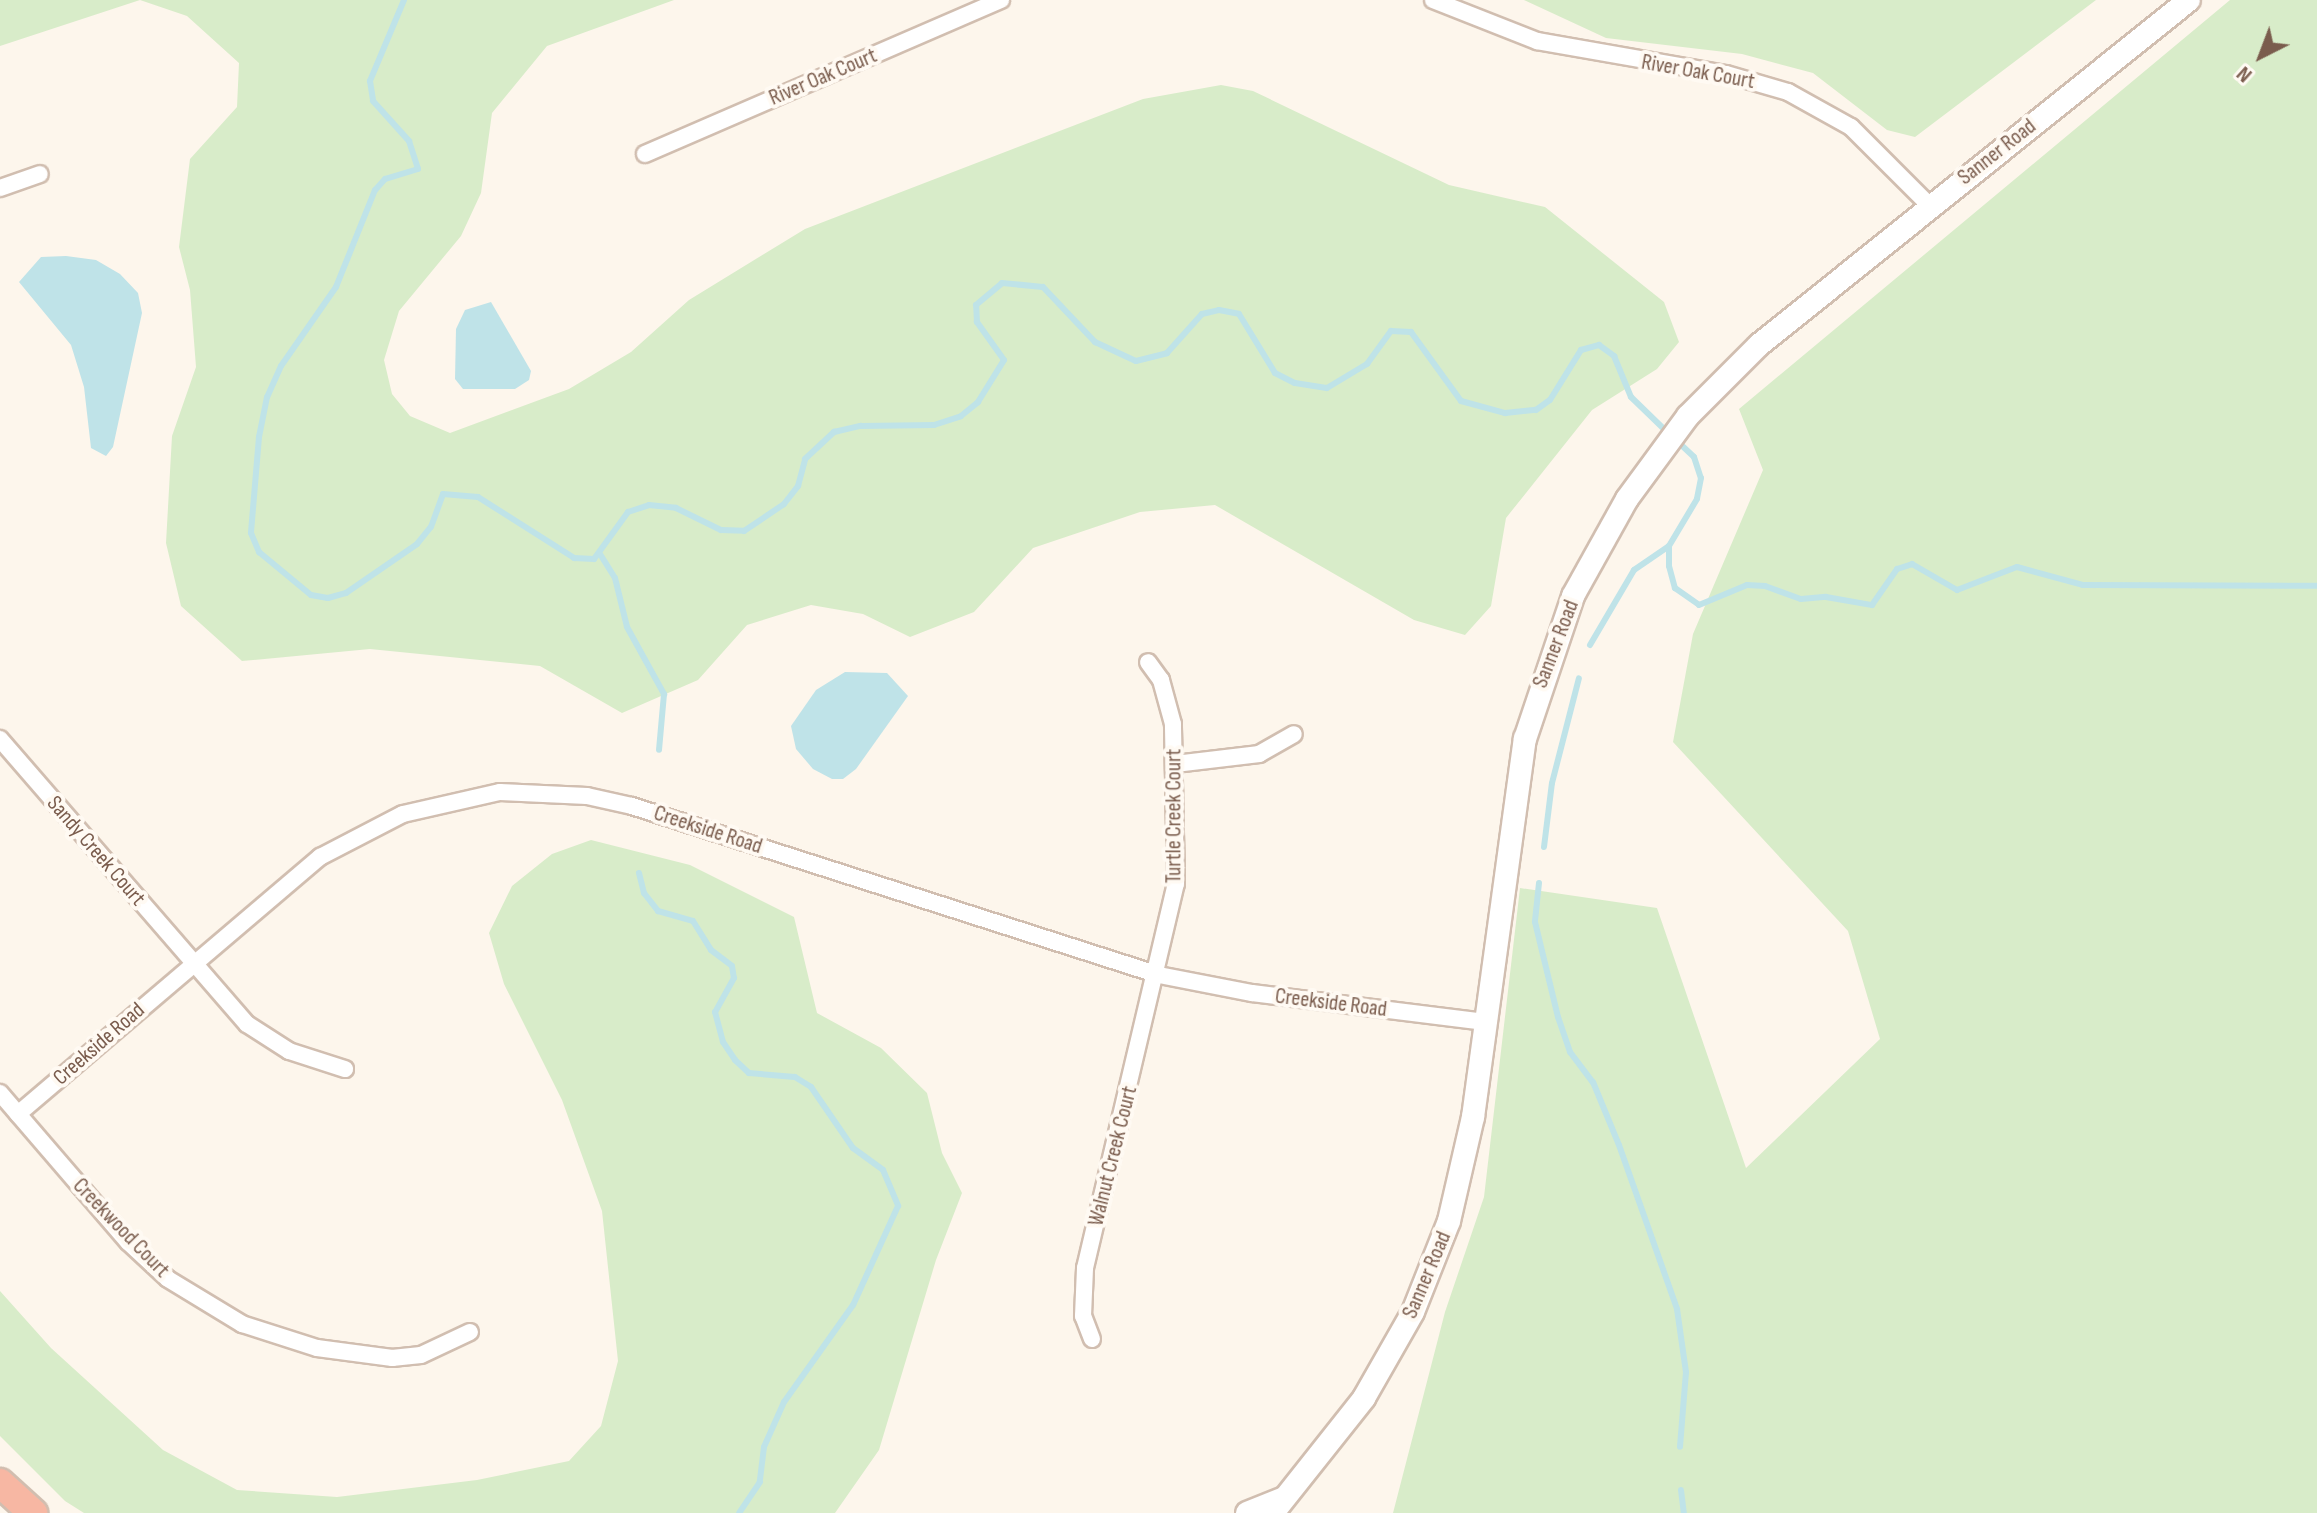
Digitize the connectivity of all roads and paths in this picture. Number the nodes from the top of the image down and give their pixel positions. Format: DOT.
graph roads {
  1 [pos="1001,0"];
  2 [pos="1433,0"];
  3 [pos="2189,0"];
  4 [pos="645,154"];
  5 [pos="40,174"];
  6 [pos="0,188"];
  7 [pos="1930,206"];
  8 [pos="1148,662"];
  9 [pos="1294,734"];
  10 [pos="0,739"];
  11 [pos="1175,764"];
  12 [pos="193,963"];
  13 [pos="1159,975"];
  14 [pos="1485,1022"];
  15 [pos="345,1069"];
  16 [pos="0,1093"];
  17 [pos="18,1114"];
  18 [pos="470,1332"];
  19 [pos="1092,1339"];
  20 [pos="0,1483"];
  21 [pos="0,1508"];
  22 [pos="1282,1510"];
  23 [pos="4,1513"];
  24 [pos="33,1513"];
  25 [pos="1247,1513"];
  1 -- 4 [label="street, River Oak Court"];
  2 -- 7 [label="street, River Oak Court"];
  3 -- 7 [label="main road, Sanner Road"];
  5 -- 6 [label="street"];
  7 -- 14 [label="main road, Sanner Road"];
  8 -- 11 [label="street, Turtle Creek Court"];
  9 -- 11 [label="street"];
  10 -- 12 [label="street, Sandy Creek Court"];
  11 -- 13 [label="street, Turtle Creek Court"];
  12 -- 13 [label="street, Creekside Road"];
  12 -- 15 [label="street, Sandy Creek Court"];
  12 -- 17 [label="street, Creekside Road"];
  13 -- 14 [label="street, Creekside Road"];
  13 -- 19 [label="street, Walnut Creek Court"];
  14 -- 22 [label="main road, Sanner Road"];
  16 -- 17 [label="street, Creekwood Court"];
  17 -- 18 [label="street, Creekwood Court"];
  20 -- 24 [label="highway"];
  21 -- 23 [label="highway"];
  22 -- 25 [label="main road"];
}
